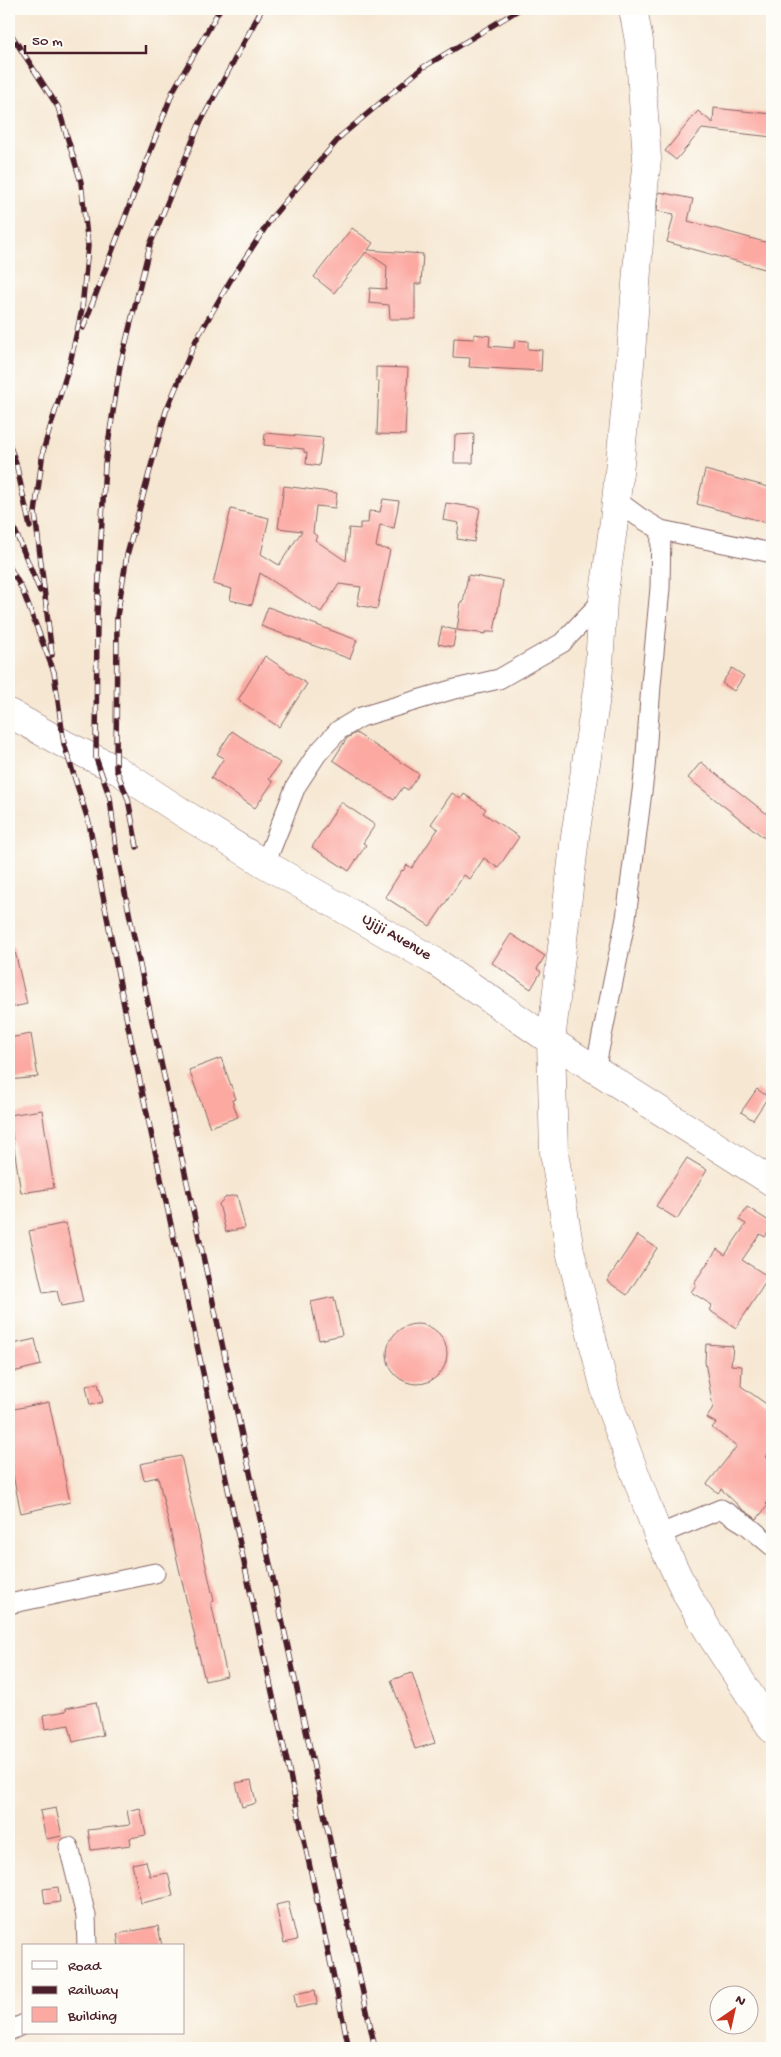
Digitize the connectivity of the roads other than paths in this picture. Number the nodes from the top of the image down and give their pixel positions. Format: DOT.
graph roads {
  1 [pos="633,9"];
  2 [pos="616,500"];
  3 [pos="661,530"];
  4 [pos="772,553"];
  5 [pos="603,600"];
  6 [pos="9,713"];
  7 [pos="266,864"];
  8 [pos="550,1041"];
  9 [pos="594,1070"];
  10 [pos="772,1182"];
  11 [pos="658,1535"];
  12 [pos="772,1546"];
  13 [pos="155,1573"];
  14 [pos="9,1604"];
  15 [pos="772,1729"];
  16 [pos="69,1847"];
  17 [pos="87,1944"];
  18 [pos="22,2025"];
  19 [pos="9,2031"];
  1 -- 2 [label="highway"];
  2 -- 3 [label="street"];
  2 -- 5 [label="highway"];
  3 -- 4 [label="street"];
  3 -- 9 [label="street"];
  5 -- 7 [label="street"];
  5 -- 8 [label="highway"];
  6 -- 7 [label="highway, Ujiji Avenue"];
  7 -- 8 [label="highway, Ujiji Avenue"];
  8 -- 9 [label="highway, Ujiji Avenue"];
  8 -- 11 [label="highway"];
  9 -- 10 [label="highway, Ujiji Avenue"];
  11 -- 12 [label="street"];
  11 -- 15 [label="highway"];
  13 -- 14 [label="street"];
  16 -- 17 [label="street"];
  18 -- 19 [label="street"];
}
